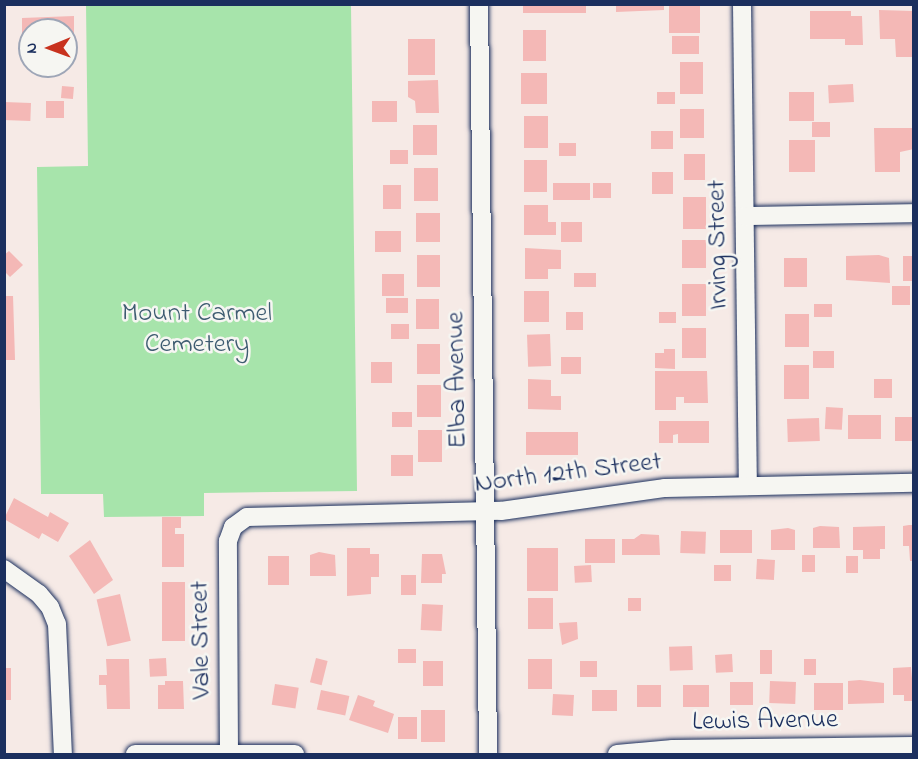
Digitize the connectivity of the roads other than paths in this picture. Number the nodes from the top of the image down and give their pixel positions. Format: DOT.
graph roads {
  1 [pos="479,4"];
  2 [pos="742,4"];
  3 [pos="914,213"];
  4 [pos="745,216"];
  5 [pos="914,483"];
  6 [pos="748,486"];
  7 [pos="485,511"];
  8 [pos="233,527"];
  9 [pos="4,569"];
  10 [pos="914,746"];
  11 [pos="63,754"];
  12 [pos="135,754"];
  13 [pos="229,754"];
  14 [pos="295,754"];
  15 [pos="488,754"];
  16 [pos="616,754"];
  1 -- 7 [label="street, Elba Avenue"];
  2 -- 4 [label="street, Irving Street"];
  3 -- 4 [label="street"];
  4 -- 6 [label="street, Irving Street"];
  5 -- 6 [label="street, North 12th Street"];
  6 -- 7 [label="street, North 12th Street"];
  7 -- 8 [label="street, North 12th Street"];
  7 -- 15 [label="street, Elba Avenue"];
  8 -- 13 [label="street, Vale Street"];
  9 -- 11 [label="street"];
  10 -- 16 [label="street, Lewis Avenue"];
  12 -- 13 [label="street"];
  13 -- 14 [label="street"];
}
